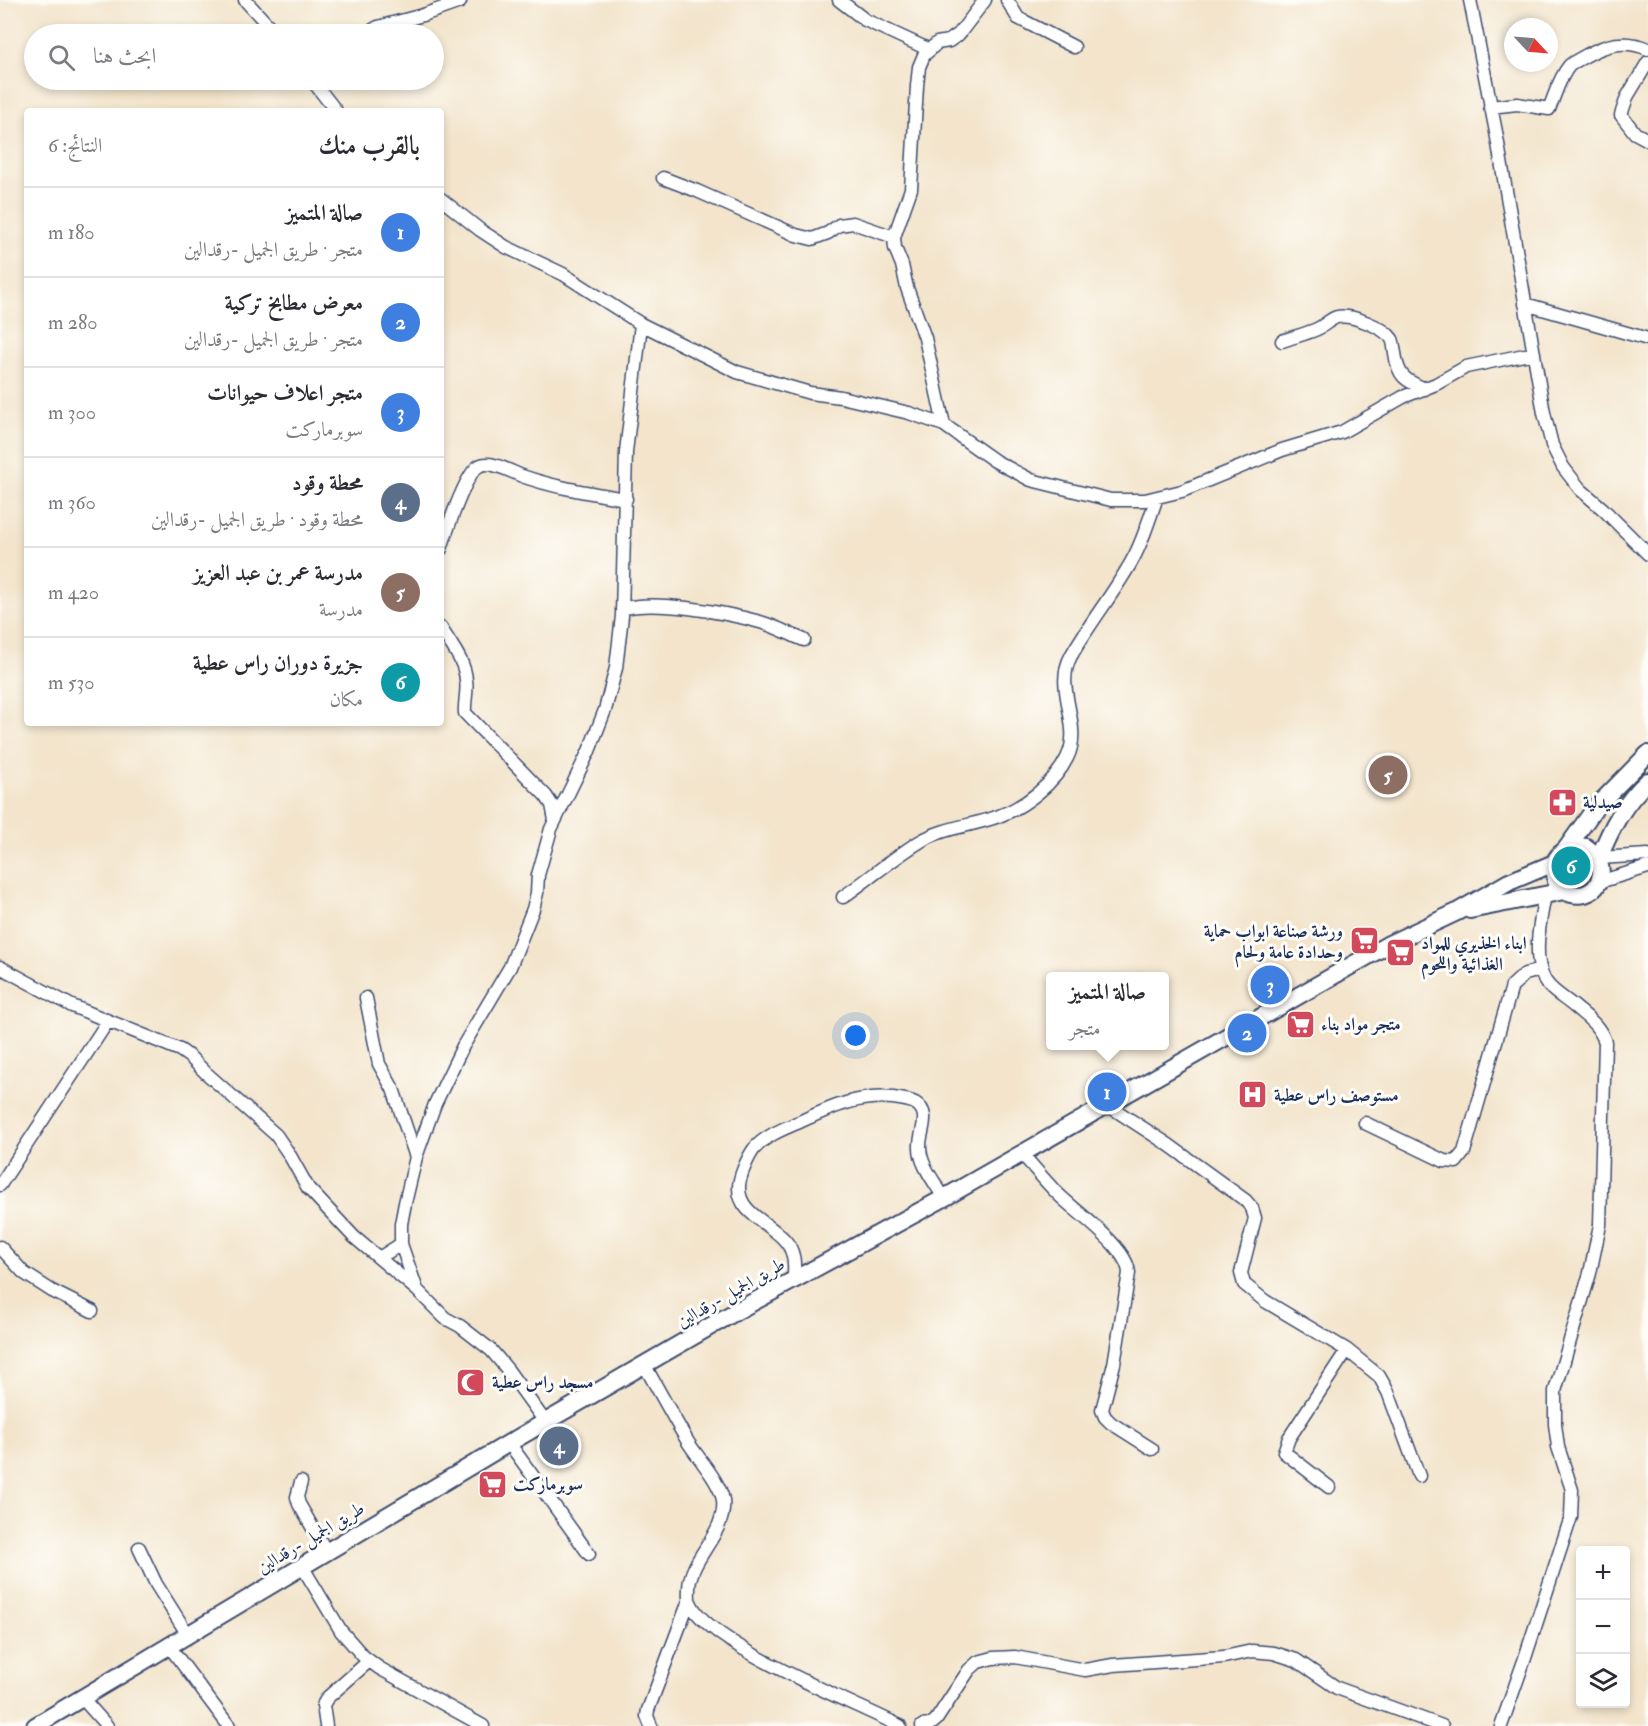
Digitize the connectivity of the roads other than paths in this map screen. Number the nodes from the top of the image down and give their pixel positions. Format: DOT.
graph roads {
  1 [pos="245,0"];
  2 [pos="839,0"];
  3 [pos="985,0"];
  4 [pos="1007,0"];
  5 [pos="1470,0"];
  6 [pos="460,2"];
  7 [pos="267,24"];
  8 [pos="389,24"];
  9 [pos="1074,47"];
  10 [pos="1648,49"];
  11 [pos="930,50"];
  12 [pos="1648,62"];
  13 [pos="321,90"];
  14 [pos="1490,107"];
  15 [pos="334,108"];
  16 [pos="1648,140"];
  17 [pos="663,178"];
  18 [pos="444,201"];
  19 [pos="894,237"];
  20 [pos="1525,304"];
  21 [pos="641,324"];
  22 [pos="1648,339"];
  23 [pos="1282,340"];
  24 [pos="1534,353"];
  25 [pos="1425,389"];
  26 [pos="945,425"];
  27 [pos="1157,497"];
  28 [pos="626,499"];
  29 [pos="444,541"];
  30 [pos="1648,554"];
  31 [pos="622,609"];
  32 [pos="444,633"];
  33 [pos="804,640"];
  34 [pos="1648,754"];
  35 [pos="1648,781"];
  36 [pos="555,820"];
  37 [pos="1566,849"];
  38 [pos="1648,855"];
  39 [pos="1599,858"];
  40 [pos="1554,863"];
  41 [pos="1648,867"];
  42 [pos="1599,882"];
  43 [pos="1564,891"];
  44 [pos="1545,895"];
  45 [pos="843,897"];
  46 [pos="1457,912"];
  47 [pos="0,967"];
  48 [pos="1540,970"];
  49 [pos="366,998"];
  50 [pos="108,1021"];
  51 [pos="1106,1104"];
  52 [pos="1365,1124"];
  53 [pos="1022,1154"];
  54 [pos="416,1157"];
  55 [pos="0,1185"];
  56 [pos="944,1198"];
  57 [pos="401,1244"];
  58 [pos="0,1246"];
  59 [pos="379,1258"];
  60 [pos="794,1279"];
  61 [pos="417,1290"];
  62 [pos="92,1311"];
  63 [pos="1347,1350"];
  64 [pos="645,1366"];
  65 [pos="546,1423"];
  66 [pos="509,1443"];
  67 [pos="1152,1449"];
  68 [pos="1419,1476"];
  69 [pos="301,1482"];
  70 [pos="1329,1487"];
  71 [pos="139,1548"];
  72 [pos="327,1551"];
  73 [pos="589,1554"];
  74 [pos="302,1566"];
  75 [pos="689,1601"];
  76 [pos="188,1635"];
  77 [pos="169,1646"];
  78 [pos="369,1661"];
  79 [pos="83,1699"];
  80 [pos="324,1725"];
  81 [pos="35,1726"];
  82 [pos="106,1726"];
  83 [pos="229,1726"];
  84 [pos="483,1726"];
  85 [pos="651,1726"];
  86 [pos="900,1726"];
  87 [pos="922,1726"];
  88 [pos="1442,1726"];
  89 [pos="1501,1726"];
  1 -- 7 [label="street"];
  2 -- 11 [label="street"];
  3 -- 11 [label="street"];
  4 -- 9 [label="street"];
  5 -- 14 [label="street"];
  6 -- 8 [label="street"];
  10 -- 14 [label="street"];
  11 -- 19 [label="street"];
  12 -- 16 [label="street"];
  13 -- 15 [label="street"];
  14 -- 20 [label="street"];
  17 -- 19 [label="street"];
  18 -- 21 [label="street"];
  19 -- 26 [label="street"];
  20 -- 22 [label="street"];
  20 -- 24 [label="street"];
  21 -- 26 [label="street"];
  21 -- 28 [label="street"];
  23 -- 25 [label="street"];
  24 -- 25 [label="street"];
  24 -- 30 [label="street"];
  25 -- 27 [label="street"];
  26 -- 27 [label="street"];
  27 -- 45 [label="street"];
  28 -- 29 [label="street"];
  28 -- 31 [label="street"];
  31 -- 33 [label="street"];
  31 -- 36 [label="street"];
  32 -- 36 [label="street"];
  34 -- 37 [label="main road"];
  35 -- 39 [label="main road"];
  36 -- 54 [label="street"];
  37 -- 39 [label="main road"];
  37 -- 40 [label="main road"];
  38 -- 39 [label="street"];
  39 -- 42 [label="main road"];
  40 -- 43 [label="main road"];
  40 -- 46 [label="main road"];
  41 -- 42 [label="street"];
  42 -- 43 [label="main road"];
  43 -- 44 [label="main road"];
  44 -- 46 [label="main road"];
  44 -- 48 [label="street"];
  46 -- 51 [label="main road, طريق الجميل -رقدالين"];
  47 -- 50 [label="street"];
  48 -- 52 [label="street"];
  48 -- 89 [label="street"];
  49 -- 54 [label="street"];
  50 -- 55 [label="street"];
  50 -- 59 [label="street"];
  51 -- 53 [label="main road, طريق الجميل -رقدالين"];
  51 -- 63 [label="street"];
  53 -- 56 [label="main road, طريق الجميل -رقدالين"];
  53 -- 67 [label="street"];
  54 -- 57 [label="street"];
  56 -- 60 [label="main road, طريق الجميل -رقدالين"];
  56 -- 60 [label="street"];
  57 -- 59 [label="street"];
  57 -- 61 [label="street"];
  58 -- 62 [label="street"];
  59 -- 61 [label="street"];
  60 -- 64 [label="main road, طريق الجميل -رقدالين"];
  61 -- 65 [label="street"];
  63 -- 68 [label="street"];
  63 -- 70 [label="street"];
  64 -- 65 [label="main road, طريق الجميل -رقدالين"];
  64 -- 75 [label="street"];
  65 -- 66 [label="main road, طريق الجميل -رقدالين"];
  66 -- 72 [label="main road, طريق الجميل -رقدالين"];
  66 -- 73 [label="street"];
  69 -- 72 [label="street"];
  71 -- 76 [label="street"];
  72 -- 74 [label="main road, طريق الجميل -رقدالين"];
  74 -- 76 [label="main road, طريق الجميل -رقدالين"];
  74 -- 78 [label="street"];
  75 -- 85 [label="street"];
  75 -- 86 [label="street"];
  76 -- 77 [label="main road, طريق الجميل -رقدالين"];
  77 -- 79 [label="main road, طريق الجميل -رقدالين"];
  77 -- 83 [label="street"];
  78 -- 80 [label="street"];
  78 -- 84 [label="street"];
  79 -- 81 [label="main road, طريق الجميل -رقدالين"];
  79 -- 82 [label="street"];
  87 -- 88 [label="street"];
}
